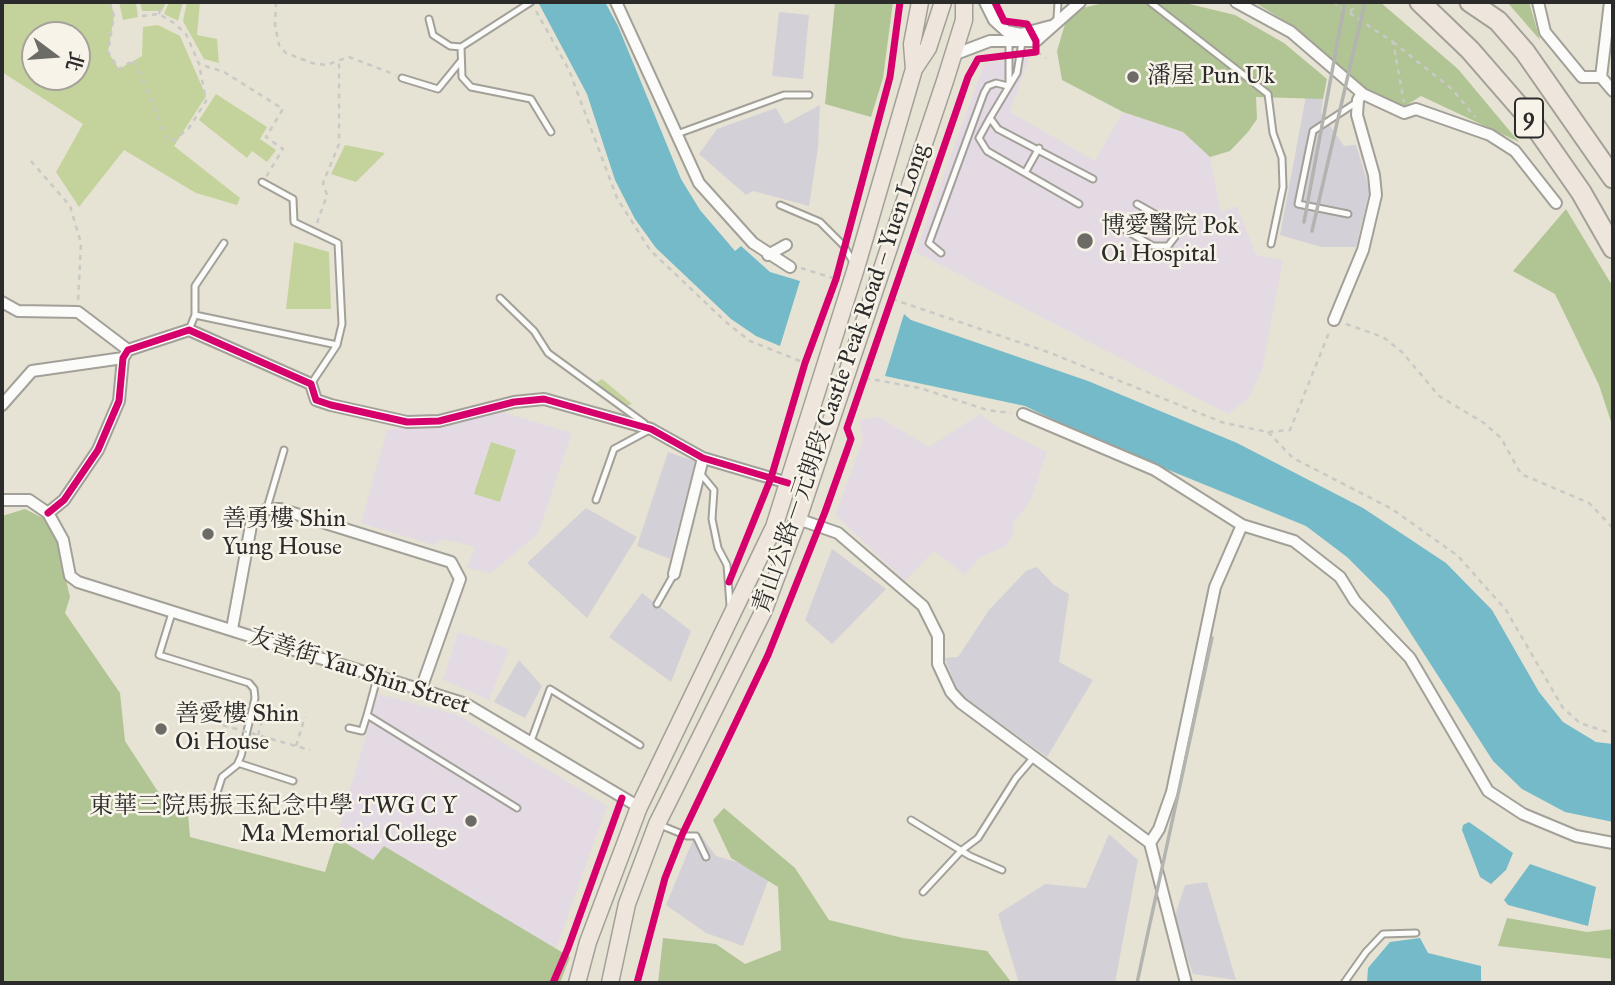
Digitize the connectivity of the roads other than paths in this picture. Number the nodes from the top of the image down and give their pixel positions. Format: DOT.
graph roads {
  1 [pos="531,2"];
  2 [pos="615,2"];
  3 [pos="920,2"];
  4 [pos="943,2"];
  5 [pos="964,2"];
  6 [pos="978,2"];
  7 [pos="985,2"];
  8 [pos="1058,2"];
  9 [pos="1080,2"];
  10 [pos="1150,2"];
  11 [pos="1236,2"];
  12 [pos="1470,2"];
  13 [pos="1486,2"];
  14 [pos="1538,2"];
  15 [pos="1610,2"];
  16 [pos="1420,4"];
  17 [pos="429,19"];
  18 [pos="964,20"];
  19 [pos="1498,21"];
  20 [pos="1054,24"];
  21 [pos="1016,38"];
  22 [pos="461,47"];
  23 [pos="953,55"];
  24 [pos="460,62"];
  25 [pos="914,69"];
  26 [pos="402,78"];
  27 [pos="1601,78"];
  28 [pos="1008,86"];
  29 [pos="1613,91"];
  30 [pos="809,95"];
  31 [pos="1360,96"];
  32 [pos="990,118"];
  33 [pos="551,132"];
  34 [pos="677,134"];
  35 [pos="1039,148"];
  36 [pos="1025,173"];
  37 [pos="1613,178"];
  38 [pos="1093,179"];
  39 [pos="262,182"];
  40 [pos="1556,203"];
  41 [pos="1079,204"];
  42 [pos="1137,204"];
  43 [pos="780,205"];
  44 [pos="1348,214"];
  45 [pos="1113,223"];
  46 [pos="224,243"];
  47 [pos="1271,244"];
  48 [pos="786,245"];
  49 [pos="1613,248"];
  50 [pos="941,253"];
  51 [pos="768,255"];
  52 [pos="795,267"];
  53 [pos="856,268"];
  54 [pos="500,298"];
  55 [pos="2,303"];
  56 [pos="195,315"];
  57 [pos="1334,320"];
  58 [pos="190,330"];
  59 [pos="338,345"];
  60 [pos="125,354"];
  61 [pos="312,384"];
  62 [pos="2,405"];
  63 [pos="1023,414"];
  64 [pos="651,429"];
  65 [pos="284,450"];
  66 [pos="704,458"];
  67 [pos="700,473"];
  68 [pos="788,483"];
  69 [pos="2,500"];
  70 [pos="596,500"];
  71 [pos="267,509"];
  72 [pos="48,513"];
  73 [pos="797,519"];
  74 [pos="1242,525"];
  75 [pos="674,574"];
  76 [pos="657,604"];
  77 [pos="172,611"];
  78 [pos="732,618"];
  79 [pos="232,629"];
  80 [pos="378,676"];
  81 [pos="421,689"];
  82 [pos="367,715"];
  83 [pos="349,728"];
  84 [pos="531,741"];
  85 [pos="640,745"];
  86 [pos="1034,757"];
  87 [pos="238,763"];
  88 [pos="293,781"];
  89 [pos="214,804"];
  90 [pos="639,807"];
  91 [pos="517,808"];
  92 [pos="911,820"];
  93 [pos="657,824"];
  94 [pos="1150,843"];
  95 [pos="1613,843"];
  96 [pos="962,849"];
  97 [pos="706,857"];
  98 [pos="1002,870"];
  99 [pos="923,892"];
  100 [pos="1416,933"];
  101 [pos="577,983"];
  102 [pos="610,983"];
  103 [pos="1186,983"];
  104 [pos="1344,983"];
  1 -- 22 [label="lane"];
  2 -- 34 [label="street"];
  3 -- 25 [label="main road"];
  4 -- 25 [label="main road, 青山公路－元朗段 Castle Peak Road – Yuen Long"];
  5 -- 18 [label="main road, 青山公路－元朗段 Castle Peak Road – Yuen Long"];
  6 -- 18 [label="main road"];
  7 -- 21 [label="street"];
  8 -- 20 [label="lane"];
  9 -- 20 [label="street"];
  10 -- 47 [label="lane"];
  11 -- 31 [label="street"];
  12 -- 19 [label="highway, 9"];
  13 -- 19 [label="highway"];
  14 -- 27 [label="street"];
  15 -- 27 [label="street"];
  16 -- 49 [label="highway, 9"];
  17 -- 22 [label="lane"];
  18 -- 23 [label="main road, 青山公路－元朗段 Castle Peak Road – Yuen Long"];
  19 -- 37 [label="highway, 9"];
  20 -- 21 [label="street"];
  21 -- 23 [label="street"];
  21 -- 28 [label="lane"];
  21 -- 28 [label="lane"];
  22 -- 24 [label="lane"];
  23 -- 73 [label="main road, 青山公路－元朗段 Castle Peak Road – Yuen Long"];
  24 -- 26 [label="lane"];
  24 -- 33 [label="lane"];
  25 -- 53 [label="main road, 青山公路－元朗段 Castle Peak Road – Yuen Long"];
  27 -- 29 [label="street"];
  28 -- 32 [label="lane"];
  28 -- 50 [label="lane"];
  30 -- 34 [label="lane"];
  31 -- 40 [label="street"];
  31 -- 44 [label="lane"];
  31 -- 57 [label="street"];
  32 -- 35 [label="lane"];
  32 -- 36 [label="lane"];
  34 -- 51 [label="street"];
  35 -- 36 [label="lane"];
  35 -- 38 [label="lane"];
  36 -- 41 [label="lane"];
  39 -- 59 [label="lane"];
  42 -- 45 [label="lane"];
  43 -- 53 [label="lane"];
  46 -- 56 [label="lane"];
  48 -- 51 [label="street"];
  51 -- 52 [label="street"];
  53 -- 68 [label="main road, 青山公路－元朗段 Castle Peak Road – Yuen Long"];
  54 -- 64 [label="lane"];
  55 -- 60 [label="street"];
  56 -- 58 [label="lane"];
  56 -- 59 [label="lane"];
  58 -- 60 [label="street"];
  58 -- 61 [label="street"];
  59 -- 61 [label="lane"];
  60 -- 62 [label="street"];
  60 -- 72 [label="street"];
  61 -- 64 [label="street"];
  63 -- 74 [label="street"];
  64 -- 66 [label="street"];
  64 -- 70 [label="lane"];
  65 -- 71 [label="lane"];
  66 -- 67 [label="street"];
  66 -- 68 [label="street"];
  67 -- 75 [label="street"];
  67 -- 78 [label="lane"];
  68 -- 78 [label="main road, 青山公路－元朗段 Castle Peak Road – Yuen Long"];
  69 -- 72 [label="street"];
  71 -- 79 [label="street"];
  71 -- 81 [label="street"];
  72 -- 77 [label="street, 友善街 Yau Shin Street"];
  73 -- 86 [label="street"];
  73 -- 93 [label="main road, 青山公路－元朗段 Castle Peak Road – Yuen Long"];
  74 -- 94 [label="street"];
  74 -- 95 [label="street"];
  75 -- 76 [label="lane"];
  77 -- 79 [label="street, 友善街 Yau Shin Street"];
  77 -- 87 [label="lane"];
  78 -- 90 [label="main road, 青山公路－元朗段 Castle Peak Road – Yuen Long"];
  79 -- 80 [label="street, 友善街 Yau Shin Street"];
  80 -- 81 [label="street, 友善街 Yau Shin Street"];
  80 -- 82 [label="lane"];
  81 -- 84 [label="street, 友善街 Yau Shin Street"];
  82 -- 83 [label="lane"];
  82 -- 91 [label="lane"];
  84 -- 85 [label="lane"];
  84 -- 90 [label="street, 友善街 Yau Shin Street"];
  86 -- 94 [label="street"];
  86 -- 96 [label="lane"];
  87 -- 88 [label="lane"];
  87 -- 89 [label="lane"];
  90 -- 101 [label="main road, 青山公路－元朗段 Castle Peak Road – Yuen Long"];
  92 -- 96 [label="lane"];
  93 -- 97 [label="lane"];
  93 -- 102 [label="main road, 青山公路－元朗段 Castle Peak Road – Yuen Long"];
  94 -- 103 [label="street"];
  96 -- 98 [label="lane"];
  96 -- 99 [label="lane"];
  100 -- 104 [label="lane"];
}
